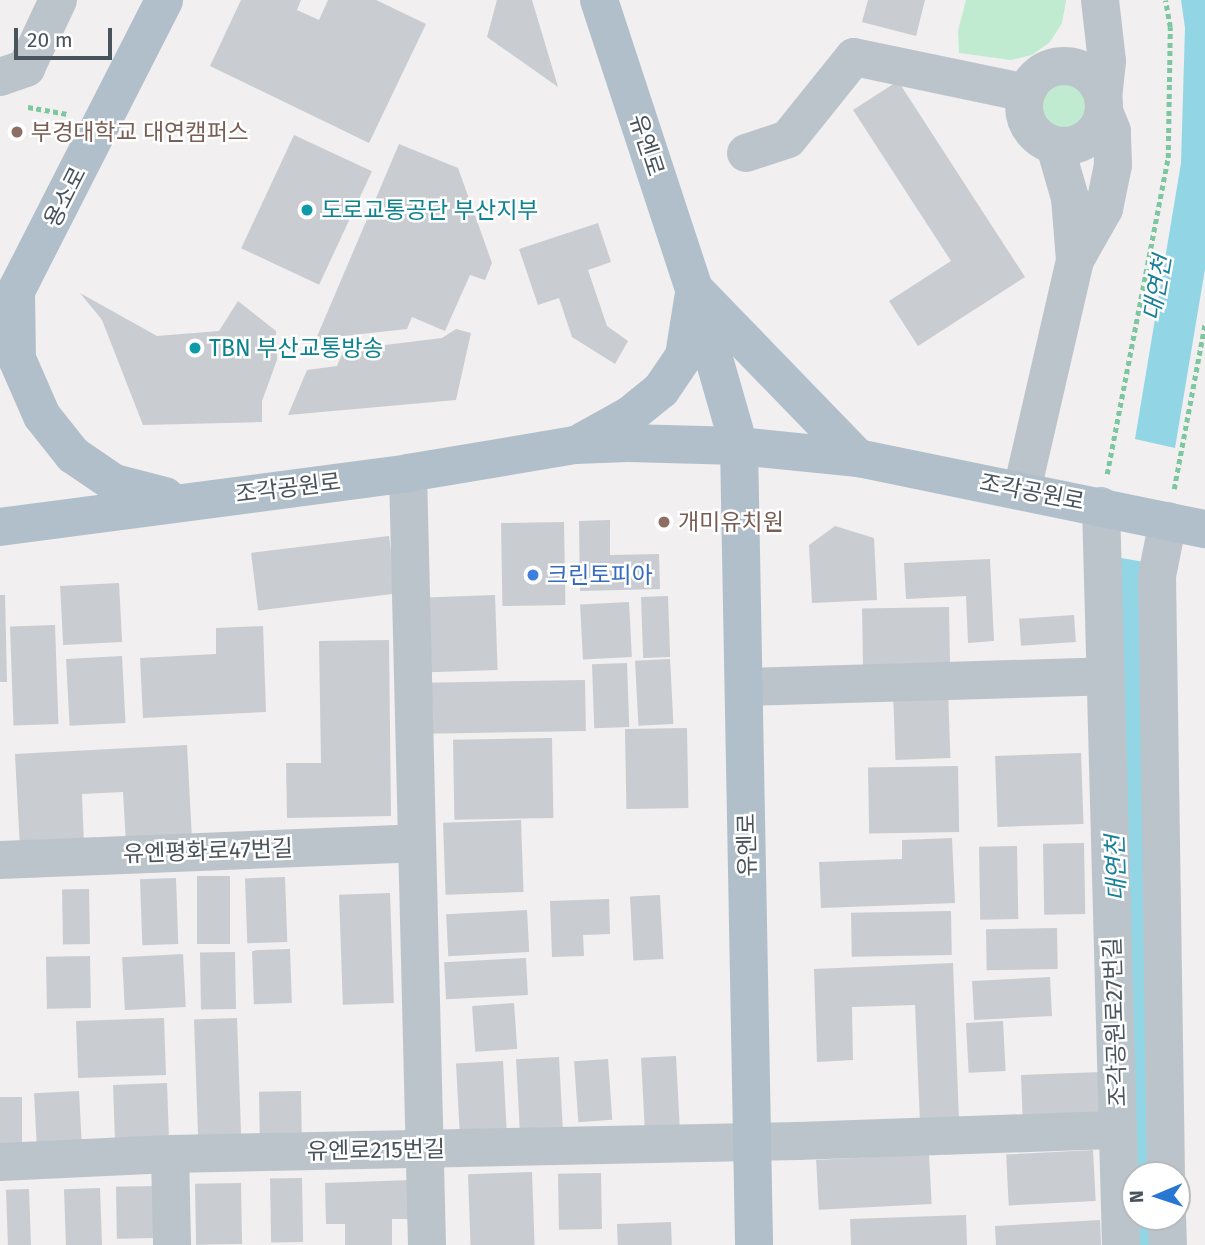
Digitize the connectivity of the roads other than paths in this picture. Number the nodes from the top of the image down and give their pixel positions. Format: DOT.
graph roads {
  1 [pos="58,0"];
  2 [pos="164,0"];
  3 [pos="599,0"];
  4 [pos="1091,0"];
  5 [pos="1100,0"];
  6 [pos="1065,66"];
  7 [pos="0,77"];
  8 [pos="1026,93"];
  9 [pos="1104,104"];
  10 [pos="1055,146"];
  11 [pos="746,153"];
  12 [pos="1075,260"];
  13 [pos="694,289"];
  14 [pos="8,304"];
  15 [pos="575,445"];
  16 [pos="739,446"];
  17 [pos="858,458"];
  18 [pos="408,473"];
  19 [pos="1022,491"];
  20 [pos="187,501"];
  21 [pos="1101,506"];
  22 [pos="1168,521"];
  23 [pos="0,527"];
  24 [pos="1205,529"];
  25 [pos="1106,676"];
  26 [pos="744,687"];
  27 [pos="417,843"];
  28 [pos="0,860"];
  29 [pos="1118,1129"];
  30 [pos="752,1142"];
  31 [pos="425,1149"];
  32 [pos="170,1154"];
  33 [pos="1167,1161"];
  34 [pos="0,1162"];
  35 [pos="172,1245"];
  36 [pos="427,1245"];
  37 [pos="754,1245"];
  38 [pos="1121,1245"];
  1 -- 7 [label="street"];
  2 -- 14 [label="main road, 용소로"];
  3 -- 13 [label="main road, 유엔로"];
  4 -- 6 [label="street"];
  5 -- 9 [label="street"];
  6 -- 8 [label="street"];
  6 -- 9 [label="street"];
  8 -- 10 [label="street"];
  8 -- 11 [label="street"];
  9 -- 10 [label="street"];
  9 -- 12 [label="street"];
  10 -- 12 [label="street"];
  12 -- 19 [label="street"];
  13 -- 15 [label="main road"];
  13 -- 16 [label="main road, 유엔로"];
  13 -- 17 [label="main road"];
  14 -- 20 [label="main road"];
  15 -- 16 [label="main road, 조각공원로"];
  15 -- 18 [label="main road, 조각공원로"];
  16 -- 17 [label="main road, 조각공원로"];
  16 -- 26 [label="main road, 유엔로"];
  17 -- 19 [label="main road, 조각공원로"];
  18 -- 20 [label="main road, 조각공원로"];
  18 -- 27 [label="street"];
  19 -- 21 [label="main road, 조각공원로"];
  20 -- 23 [label="main road, 조각공원로"];
  21 -- 22 [label="main road, 조각공원로"];
  21 -- 25 [label="street, 조각공원로27번길"];
  22 -- 24 [label="main road, 조각공원로"];
  22 -- 33 [label="street"];
  25 -- 26 [label="street"];
  25 -- 29 [label="street, 조각공원로27번길"];
  26 -- 30 [label="main road, 유엔로"];
  27 -- 28 [label="street, 유엔평화로47번길"];
  27 -- 31 [label="street"];
  29 -- 30 [label="street, 유엔로215번길"];
  29 -- 38 [label="street, 조각공원로27번길"];
  30 -- 31 [label="street, 유엔로215번길"];
  30 -- 37 [label="main road, 유엔로"];
  31 -- 32 [label="street, 유엔로215번길"];
  31 -- 36 [label="street"];
  32 -- 34 [label="street, 유엔로215번길"];
  32 -- 35 [label="street"];
}
